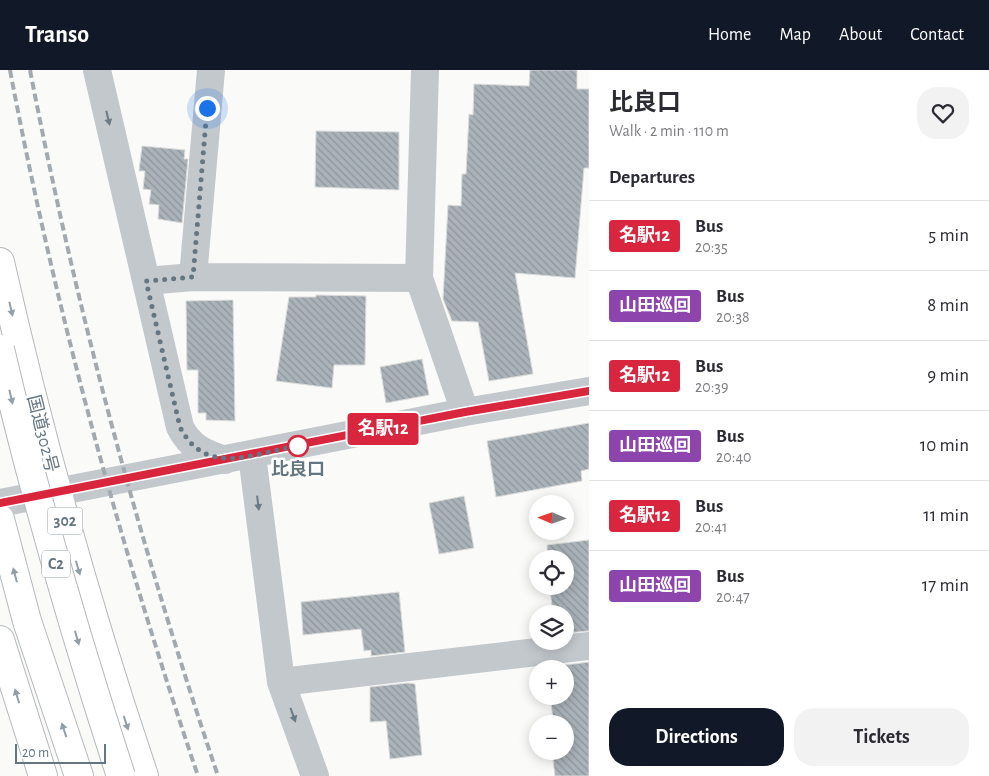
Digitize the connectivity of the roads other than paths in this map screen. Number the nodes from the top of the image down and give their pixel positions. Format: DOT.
graph roads {
  1 [pos="97,70"];
  2 [pos="210,70"];
  3 [pos="425,70"];
  4 [pos="0,262"];
  5 [pos="193,277"];
  6 [pos="419,278"];
  7 [pos="146,281"];
  8 [pos="0,349"];
  9 [pos="589,391"];
  10 [pos="465,412"];
  11 [pos="252,455"];
  12 [pos="225,460"];
  13 [pos="57,492"];
  14 [pos="0,502"];
  15 [pos="0,519"];
  16 [pos="0,640"];
  17 [pos="589,646"];
  18 [pos="280,682"];
  19 [pos="36,769"];
  20 [pos="79,776"];
  21 [pos="121,776"];
  22 [pos="144,776"];
  23 [pos="315,776"];
  1 -- 7 [label="street, one-way"];
  2 -- 5 [label="street"];
  3 -- 6 [label="street"];
  4 -- 13 [label="highway, 国道302号 / 302, one-way"];
  5 -- 6 [label="street"];
  5 -- 7 [label="street"];
  6 -- 10 [label="street"];
  7 -- 12 [label="street"];
  8 -- 21 [label="highway, C2, one-way, bridge"];
  9 -- 10 [label="street"];
  10 -- 11 [label="street"];
  11 -- 12 [label="street"];
  11 -- 18 [label="street, one-way"];
  12 -- 13 [label="street"];
  13 -- 14 [label="street"];
  13 -- 22 [label="highway, 国道302号 / 302, one-way"];
  20 -- 15 [label="highway, C2, one-way"];
  19 -- 16 [label="highway, one-way"];
  17 -- 18 [label="street"];
  18 -- 23 [label="street, one-way"];
}
